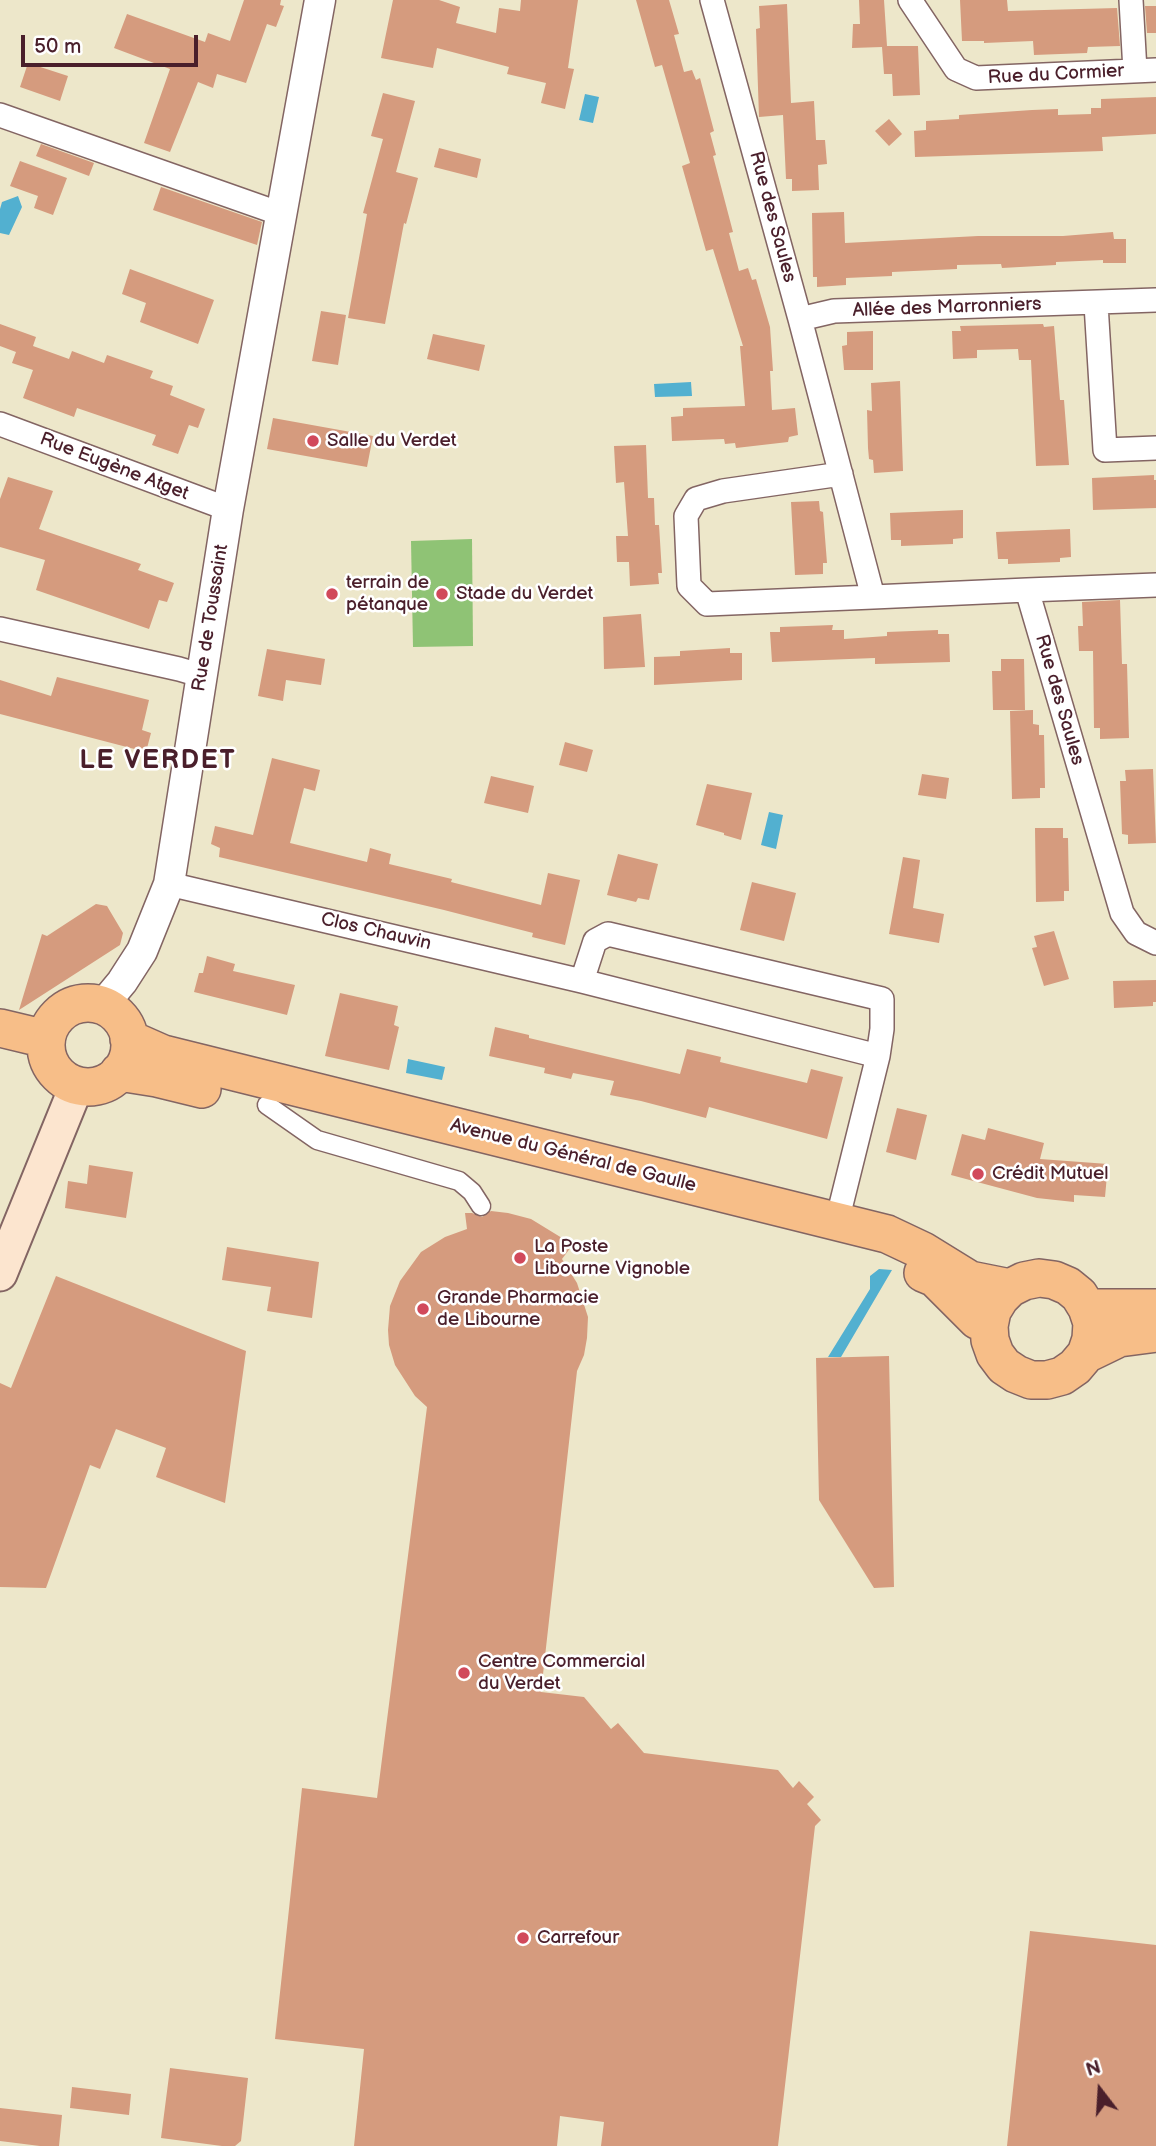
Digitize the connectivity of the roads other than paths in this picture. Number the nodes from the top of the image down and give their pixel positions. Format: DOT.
graph roads {
  1 [pos="320,0"];
  2 [pos="712,0"];
  3 [pos="910,0"];
  4 [pos="1131,0"];
  5 [pos="1145,70"];
  6 [pos="0,115"];
  7 [pos="281,214"];
  8 [pos="1156,300"];
  9 [pos="1096,303"];
  10 [pos="800,319"];
  11 [pos="0,424"];
  12 [pos="1156,448"];
  13 [pos="841,474"];
  14 [pos="228,509"];
  15 [pos="1156,585"];
  16 [pos="1027,590"];
  17 [pos="873,597"];
  18 [pos="0,629"];
  19 [pos="203,676"];
  20 [pos="170,884"];
  21 [pos="1156,943"];
  22 [pos="582,981"];
  23 [pos="102,1006"];
  24 [pos="0,1028"];
  25 [pos="46,1039"];
  26 [pos="124,1056"];
  27 [pos="878,1056"];
  28 [pos="77,1085"];
  29 [pos="267,1105"];
  30 [pos="481,1206"];
  31 [pos="837,1221"];
  32 [pos="0,1275"];
  33 [pos="1010,1288"];
  34 [pos="1087,1308"];
  35 [pos="1156,1308"];
  36 [pos="989,1326"];
  37 [pos="1156,1333"];
  38 [pos="1086,1354"];
  1 -- 7 [label="street, Rue de Toussaint"];
  2 -- 10 [label="street, Rue des Saules"];
  3 -- 5 [label="street, Rue du Cormier"];
  4 -- 5 [label="street"];
  6 -- 7 [label="street"];
  7 -- 14 [label="street, Rue de Toussaint"];
  8 -- 9 [label="street, Allée des Marronniers"];
  9 -- 10 [label="street, Allée des Marronniers"];
  9 -- 12 [label="street"];
  10 -- 13 [label="street, Rue des Saules"];
  11 -- 14 [label="street, Rue Eugène Atget"];
  13 -- 17 [label="street, Rue des Saules"];
  13 -- 17 [label="street"];
  14 -- 19 [label="street, Rue de Toussaint"];
  15 -- 16 [label="street"];
  16 -- 17 [label="street"];
  16 -- 21 [label="street, Rue des Saules"];
  18 -- 19 [label="street"];
  19 -- 20 [label="street, Rue de Toussaint"];
  20 -- 22 [label="street, Clos Chauvin"];
  20 -- 23 [label="street, Rue de Toussaint"];
  22 -- 27 [label="street, Clos Chauvin"];
  22 -- 27 [label="street"];
  23 -- 25 [label="main road"];
  23 -- 26 [label="main road"];
  24 -- 25 [label="main road"];
  25 -- 28 [label="main road"];
  26 -- 28 [label="main road"];
  26 -- 29 [label="main road, Avenue du Général de Gaulle"];
  26 -- 31 [label="main road, Avenue du Général de Gaulle"];
  27 -- 31 [label="street"];
  28 -- 32 [label="main road"];
  29 -- 30 [label="street"];
  29 -- 36 [label="main road, Avenue du Général de Gaulle"];
  31 -- 33 [label="main road, Avenue du Général de Gaulle"];
  33 -- 34 [label="main road, Avenue du Général de Gaulle"];
  33 -- 36 [label="main road"];
  34 -- 35 [label="main road"];
  34 -- 38 [label="main road"];
  36 -- 38 [label="main road"];
  37 -- 38 [label="main road"];
}
